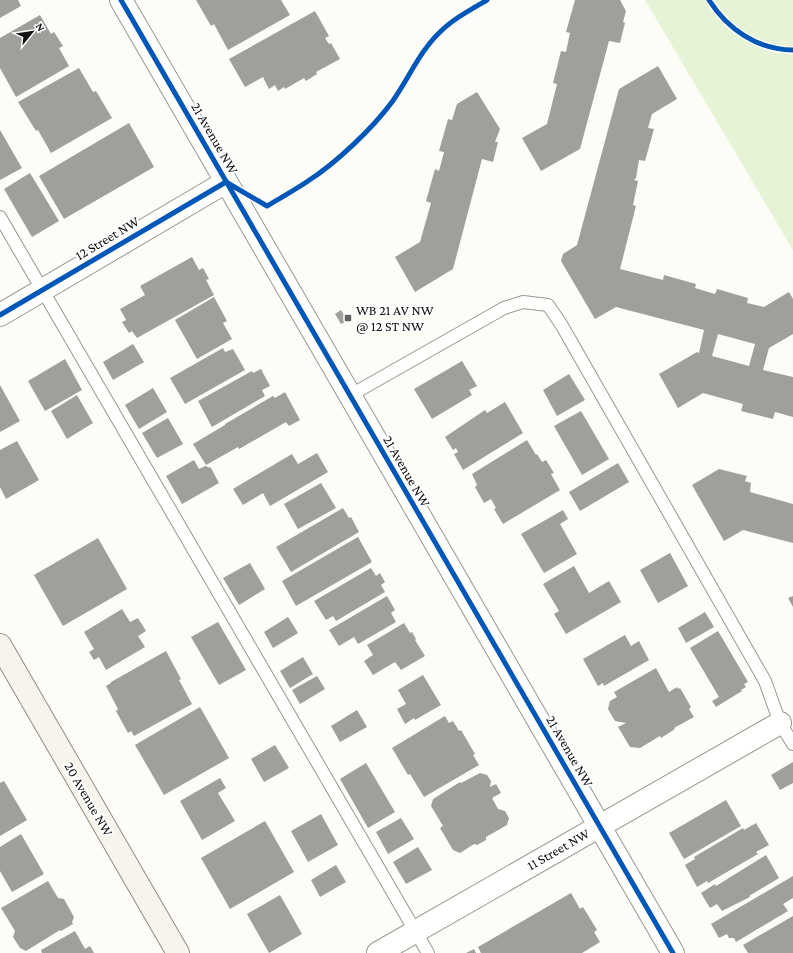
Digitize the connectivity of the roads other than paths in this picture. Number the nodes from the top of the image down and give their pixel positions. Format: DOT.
graph roads {
  1 [pos="121,0"];
  2 [pos="226,182"];
  3 [pos="0,217"];
  4 [pos="42,290"];
  5 [pos="0,315"];
  6 [pos="350,396"];
  7 [pos="0,645"];
  8 [pos="780,723"];
  9 [pos="793,744"];
  10 [pos="599,825"];
  11 [pos="415,931"];
  12 [pos="178,953"];
  13 [pos="378,953"];
  14 [pos="428,953"];
  15 [pos="673,953"];
  1 -- 2 [label="street, 21 Avenue NW"];
  2 -- 4 [label="street, 12 Street NW"];
  2 -- 6 [label="street, 21 Avenue NW"];
  3 -- 4 [label="lane"];
  4 -- 5 [label="street, 12 Street NW"];
  4 -- 11 [label="lane"];
  6 -- 8 [label="lane"];
  6 -- 10 [label="street, 21 Avenue NW"];
  7 -- 12 [label="street, 20 Avenue NW"];
  8 -- 9 [label="lane"];
  8 -- 10 [label="street, 11 Street NW"];
  10 -- 11 [label="street, 11 Street NW"];
  10 -- 15 [label="street, 21 Avenue NW"];
  11 -- 13 [label="street, 11 Street NW"];
  11 -- 14 [label="lane"];
}
